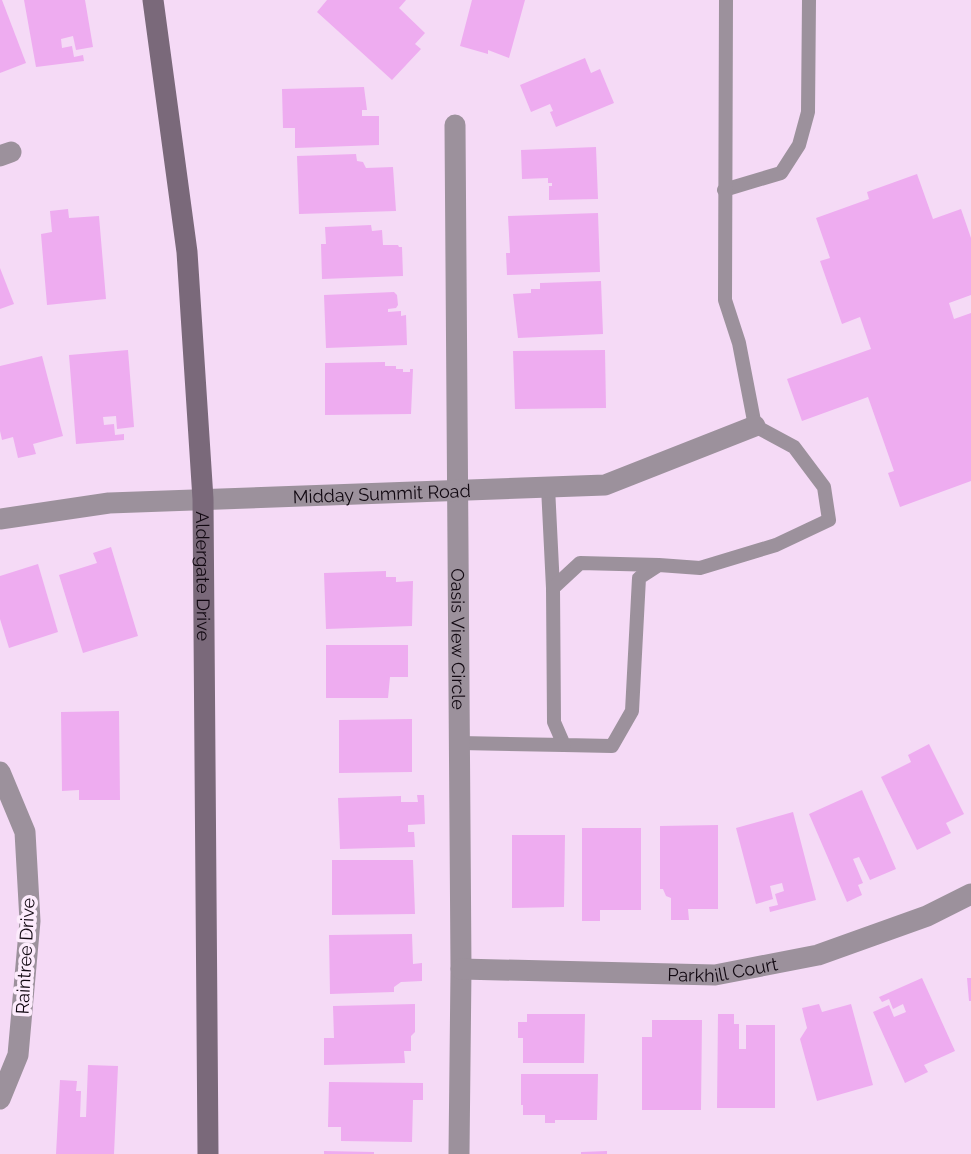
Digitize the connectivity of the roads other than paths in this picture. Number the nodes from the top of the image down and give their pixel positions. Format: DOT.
graph roads {
  1 [pos="153,0"];
  2 [pos="726,0"];
  3 [pos="809,0"];
  4 [pos="455,125"];
  5 [pos="724,190"];
  6 [pos="755,426"];
  7 [pos="548,487"];
  8 [pos="459,490"];
  9 [pos="203,499"];
  10 [pos="0,519"];
  11 [pos="659,565"];
  12 [pos="553,588"];
  13 [pos="460,743"];
  14 [pos="564,745"];
  15 [pos="0,772"];
  16 [pos="971,894"];
  17 [pos="461,969"];
  18 [pos="0,1099"];
  19 [pos="208,1154"];
  20 [pos="459,1154"];
  1 -- 9 [label="street, Aldergate Drive"];
  2 -- 5 [label="lane"];
  3 -- 5 [label="lane"];
  4 -- 8 [label="street, Oasis View Circle"];
  5 -- 6 [label="lane"];
  6 -- 7 [label="street, Midday Summit Road"];
  6 -- 11 [label="lane"];
  7 -- 8 [label="street, Midday Summit Road"];
  7 -- 12 [label="lane"];
  8 -- 9 [label="street, Midday Summit Road"];
  8 -- 13 [label="street, Oasis View Circle"];
  9 -- 10 [label="street, Midday Summit Road"];
  9 -- 19 [label="street, Aldergate Drive"];
  11 -- 12 [label="lane"];
  11 -- 14 [label="lane"];
  12 -- 14 [label="lane"];
  13 -- 14 [label="lane"];
  13 -- 17 [label="street, Oasis View Circle"];
  15 -- 18 [label="street, Raintree Drive"];
  16 -- 17 [label="street, Parkhill Court"];
  17 -- 20 [label="street, Oasis View Circle"];
}
